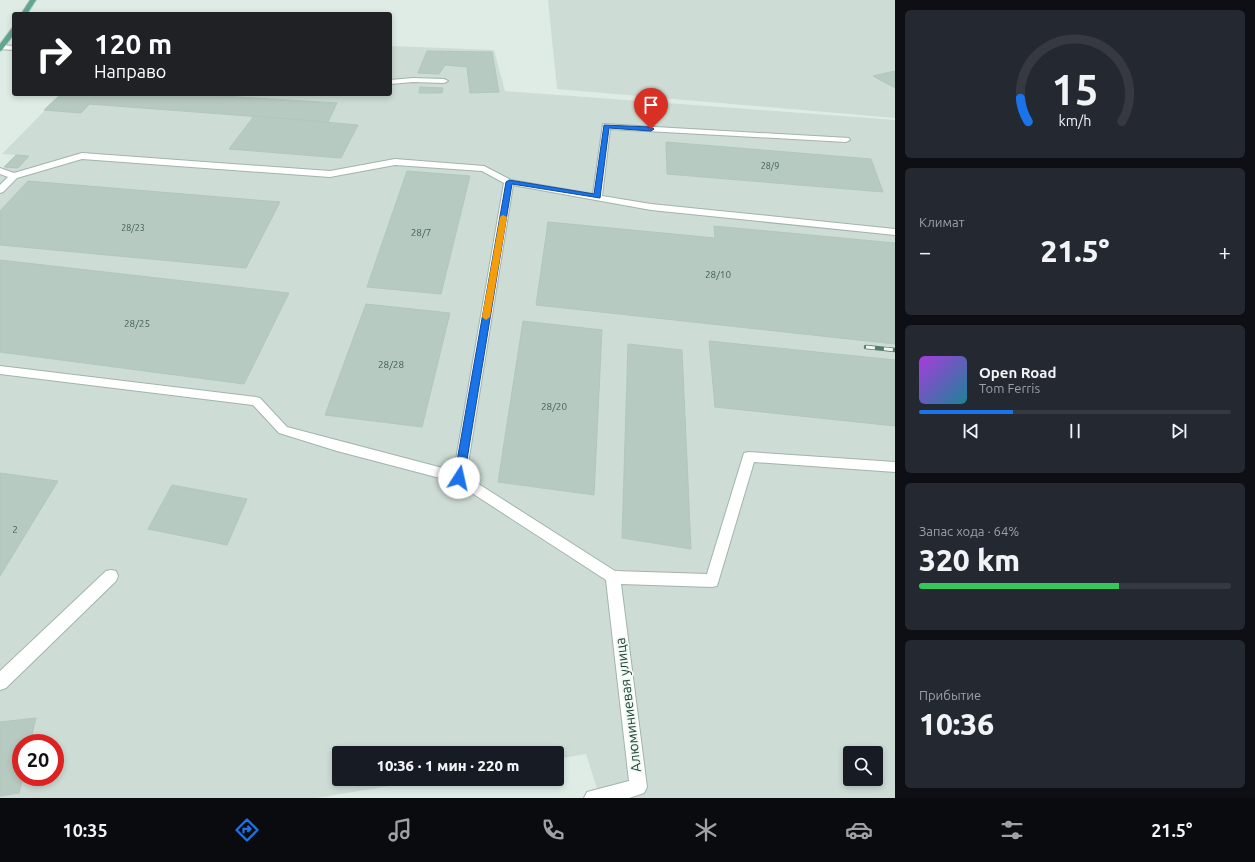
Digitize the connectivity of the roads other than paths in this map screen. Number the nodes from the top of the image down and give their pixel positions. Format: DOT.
graph roads {
  1 [pos="33,0"];
  2 [pos="25,12"];
  3 [pos="12,32"];
  4 [pos="1,48"];
  5 [pos="12,48"];
  6 [pos="444,81"];
  7 [pos="392,82"];
  8 [pos="846,140"];
  9 [pos="0,172"];
  10 [pos="14,176"];
  11 [pos="509,182"];
  12 [pos="0,190"];
  13 [pos="597,197"];
  14 [pos="895,232"];
  15 [pos="0,370"];
  16 [pos="895,467"];
  17 [pos="459,478"];
  18 [pos="111,576"];
  19 [pos="613,577"];
  20 [pos="0,682"];
  21 [pos="593,798"];
  1 -- 2 [label="main road"];
  3 -- 4 [label="main road"];
  4 -- 5 [label="lane"];
  6 -- 7 [label="lane"];
  8 -- 13 [label="lane"];
  9 -- 10 [label="lane"];
  10 -- 11 [label="lane"];
  10 -- 12 [label="lane"];
  11 -- 13 [label="lane"];
  11 -- 17 [label="lane"];
  13 -- 14 [label="lane"];
  15 -- 17 [label="lane"];
  16 -- 19 [label="lane"];
  17 -- 19 [label="lane"];
  18 -- 20 [label="lane"];
  19 -- 21 [label="lane, Алюминиевая улица"];
}
